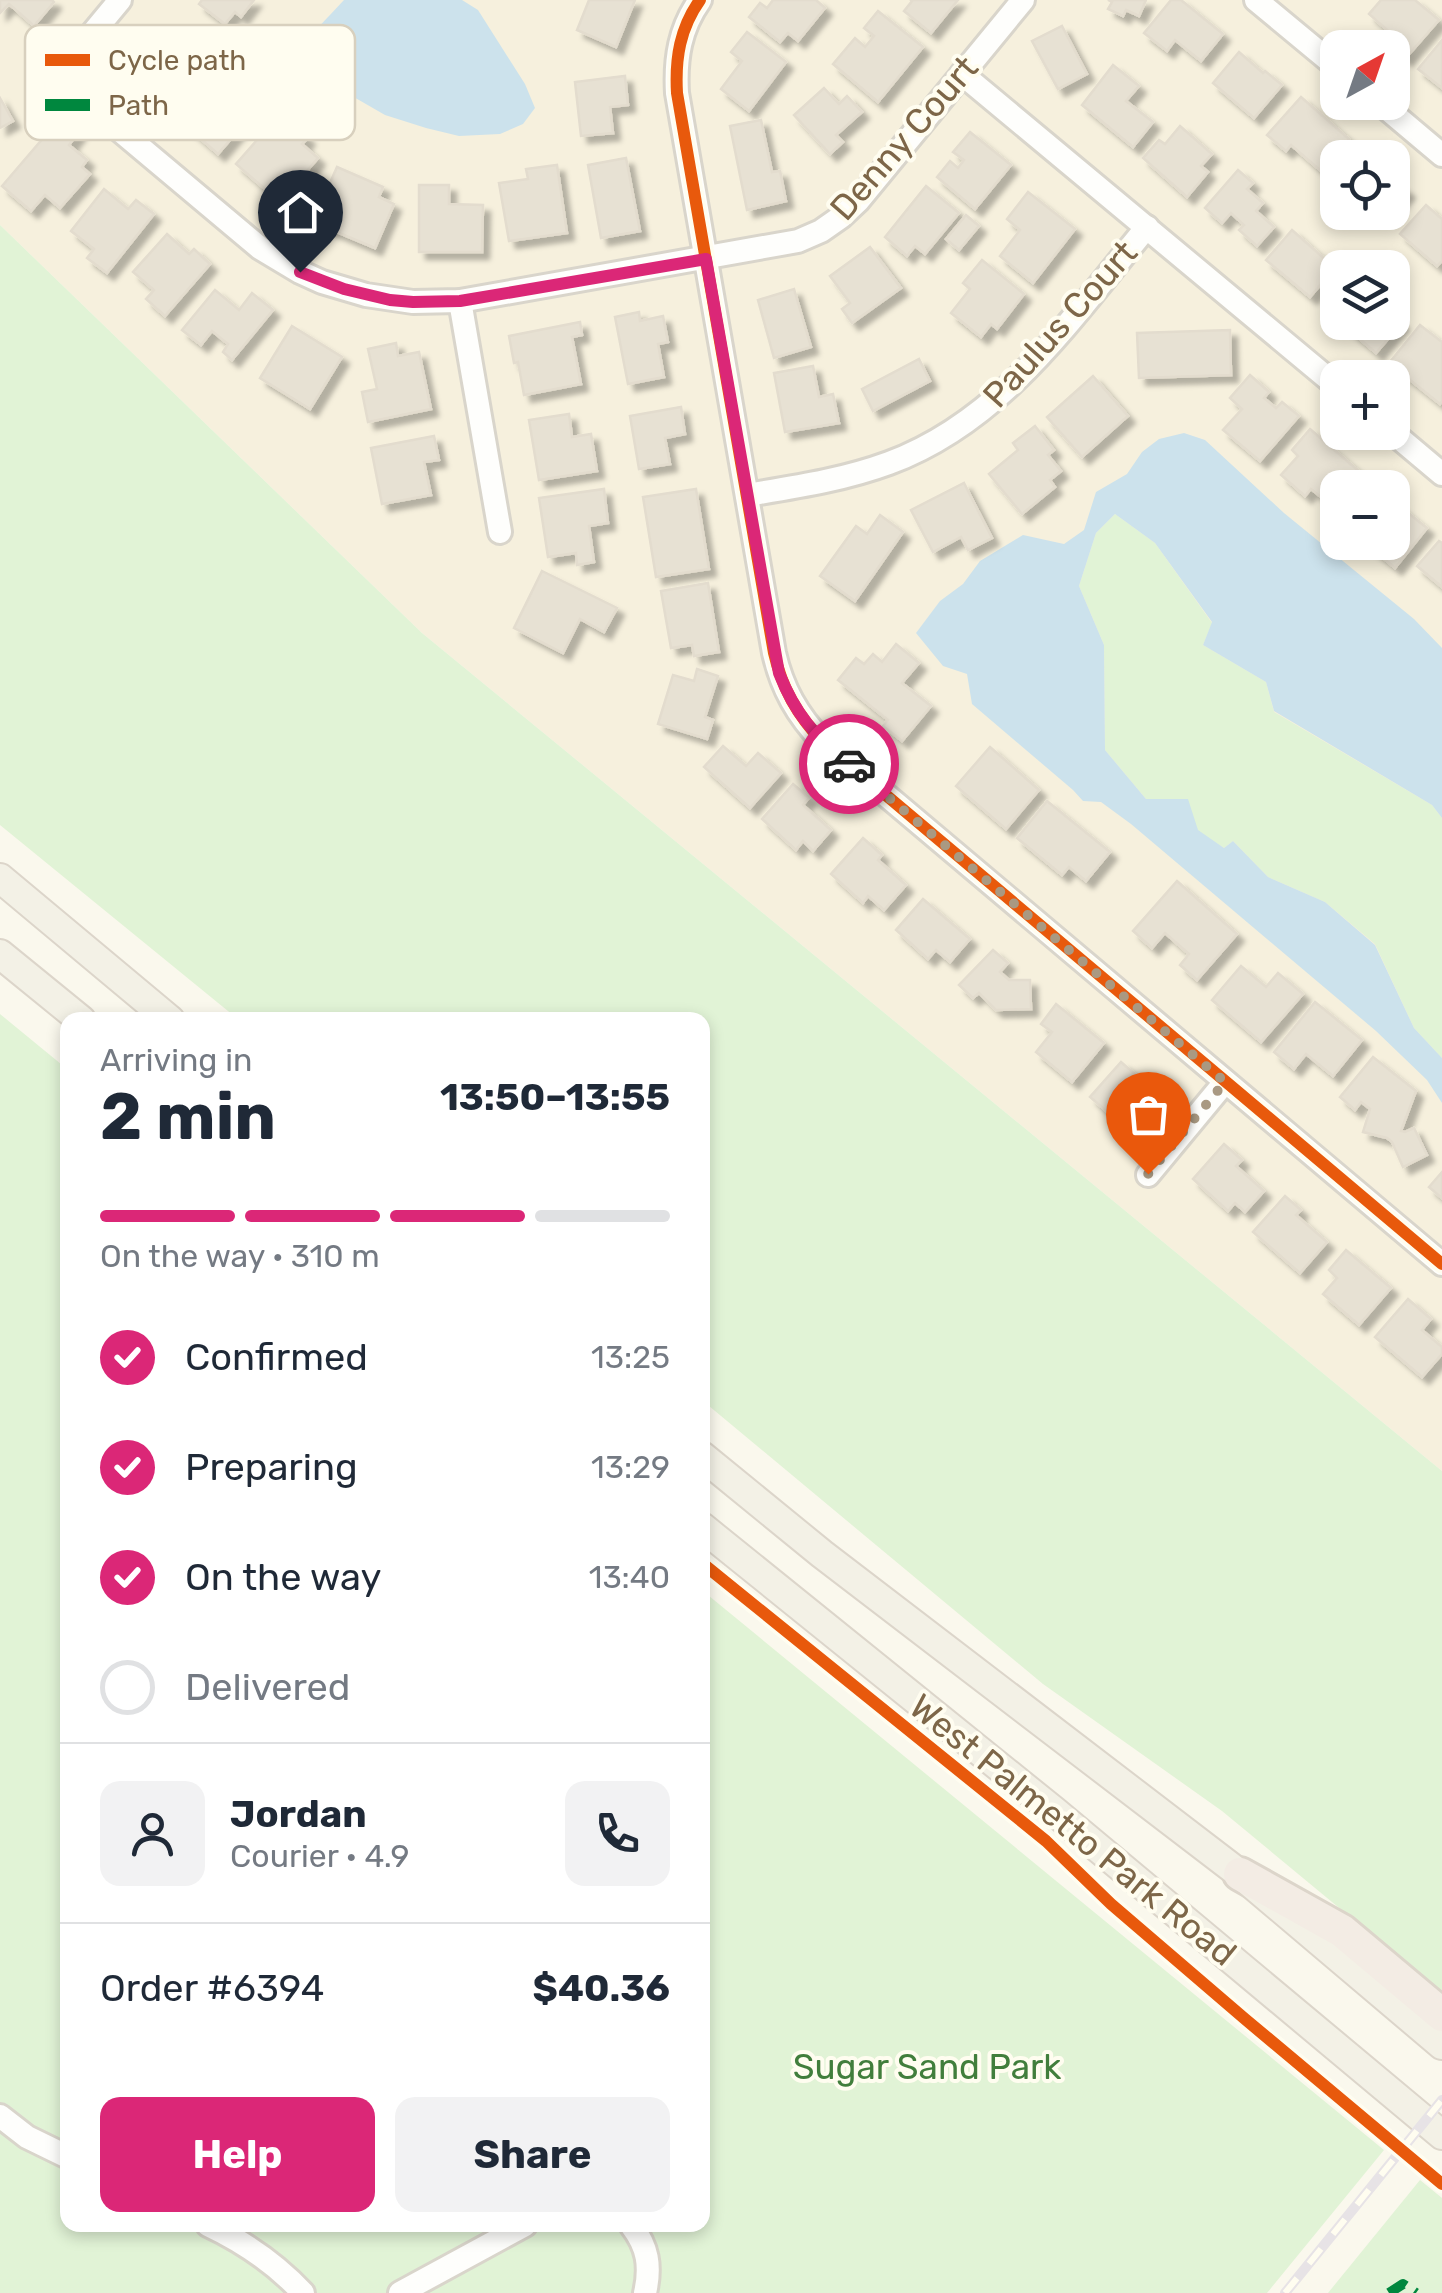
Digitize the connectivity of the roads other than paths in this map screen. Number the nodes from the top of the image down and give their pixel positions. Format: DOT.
graph roads {
  1 [pos="120,0"];
  2 [pos="700,0"];
  3 [pos="1023,0"];
  4 [pos="1256,0"];
  5 [pos="100,25"];
  6 [pos="1320,53"];
  7 [pos="962,74"];
  8 [pos="1400,120"];
  9 [pos="130,140"];
  10 [pos="1442,156"];
  11 [pos="1146,227"];
  12 [pos="706,259"];
  13 [pos="460,301"];
  14 [pos="1320,372"];
  15 [pos="1410,447"];
  16 [pos="1442,474"];
  17 [pos="746,495"];
  18 [pos="500,532"];
  19 [pos="0,878"];
  20 [pos="0,954"];
  21 [pos="71,1012"];
  22 [pos="160,1012"];
  23 [pos="1225,1082"];
  24 [pos="1148,1174"];
  25 [pos="1442,1264"];
  26 [pos="710,1463"];
  27 [pos="710,1533"];
  28 [pos="1240,1874"];
  29 [pos="1442,2015"];
  30 [pos="1442,2045"];
  31 [pos="0,2116"];
  32 [pos="1442,2135"];
  33 [pos="60,2153"];
  34 [pos="222,2232"];
  35 [pos="512,2232"];
  36 [pos="635,2232"];
  37 [pos="303,2293"];
  38 [pos="400,2293"];
  39 [pos="645,2293"];
  1 -- 5 [label="street, Denny Court"];
  2 -- 12 [label="street"];
  3 -- 7 [label="street, Denny Court"];
  4 -- 6 [label="street"];
  7 -- 11 [label="street"];
  7 -- 12 [label="street, Denny Court"];
  8 -- 10 [label="street"];
  9 -- 13 [label="street, Denny Court"];
  11 -- 14 [label="street"];
  11 -- 17 [label="street, Paulus Court"];
  12 -- 13 [label="street, Denny Court"];
  12 -- 17 [label="street"];
  13 -- 18 [label="street"];
  15 -- 16 [label="street"];
  17 -- 23 [label="street"];
  19 -- 22 [label="main road"];
  20 -- 21 [label="main road"];
  23 -- 24 [label="street"];
  23 -- 25 [label="street"];
  26 -- 28 [label="main road, West Palmetto Park Road"];
  27 -- 32 [label="main road, West Palmetto Park Road"];
  28 -- 29 [label="highway"];
  28 -- 30 [label="main road, West Palmetto Park Road"];
  31 -- 33 [label="street"];
  34 -- 37 [label="street"];
  35 -- 38 [label="street"];
  36 -- 39 [label="street"];
}
